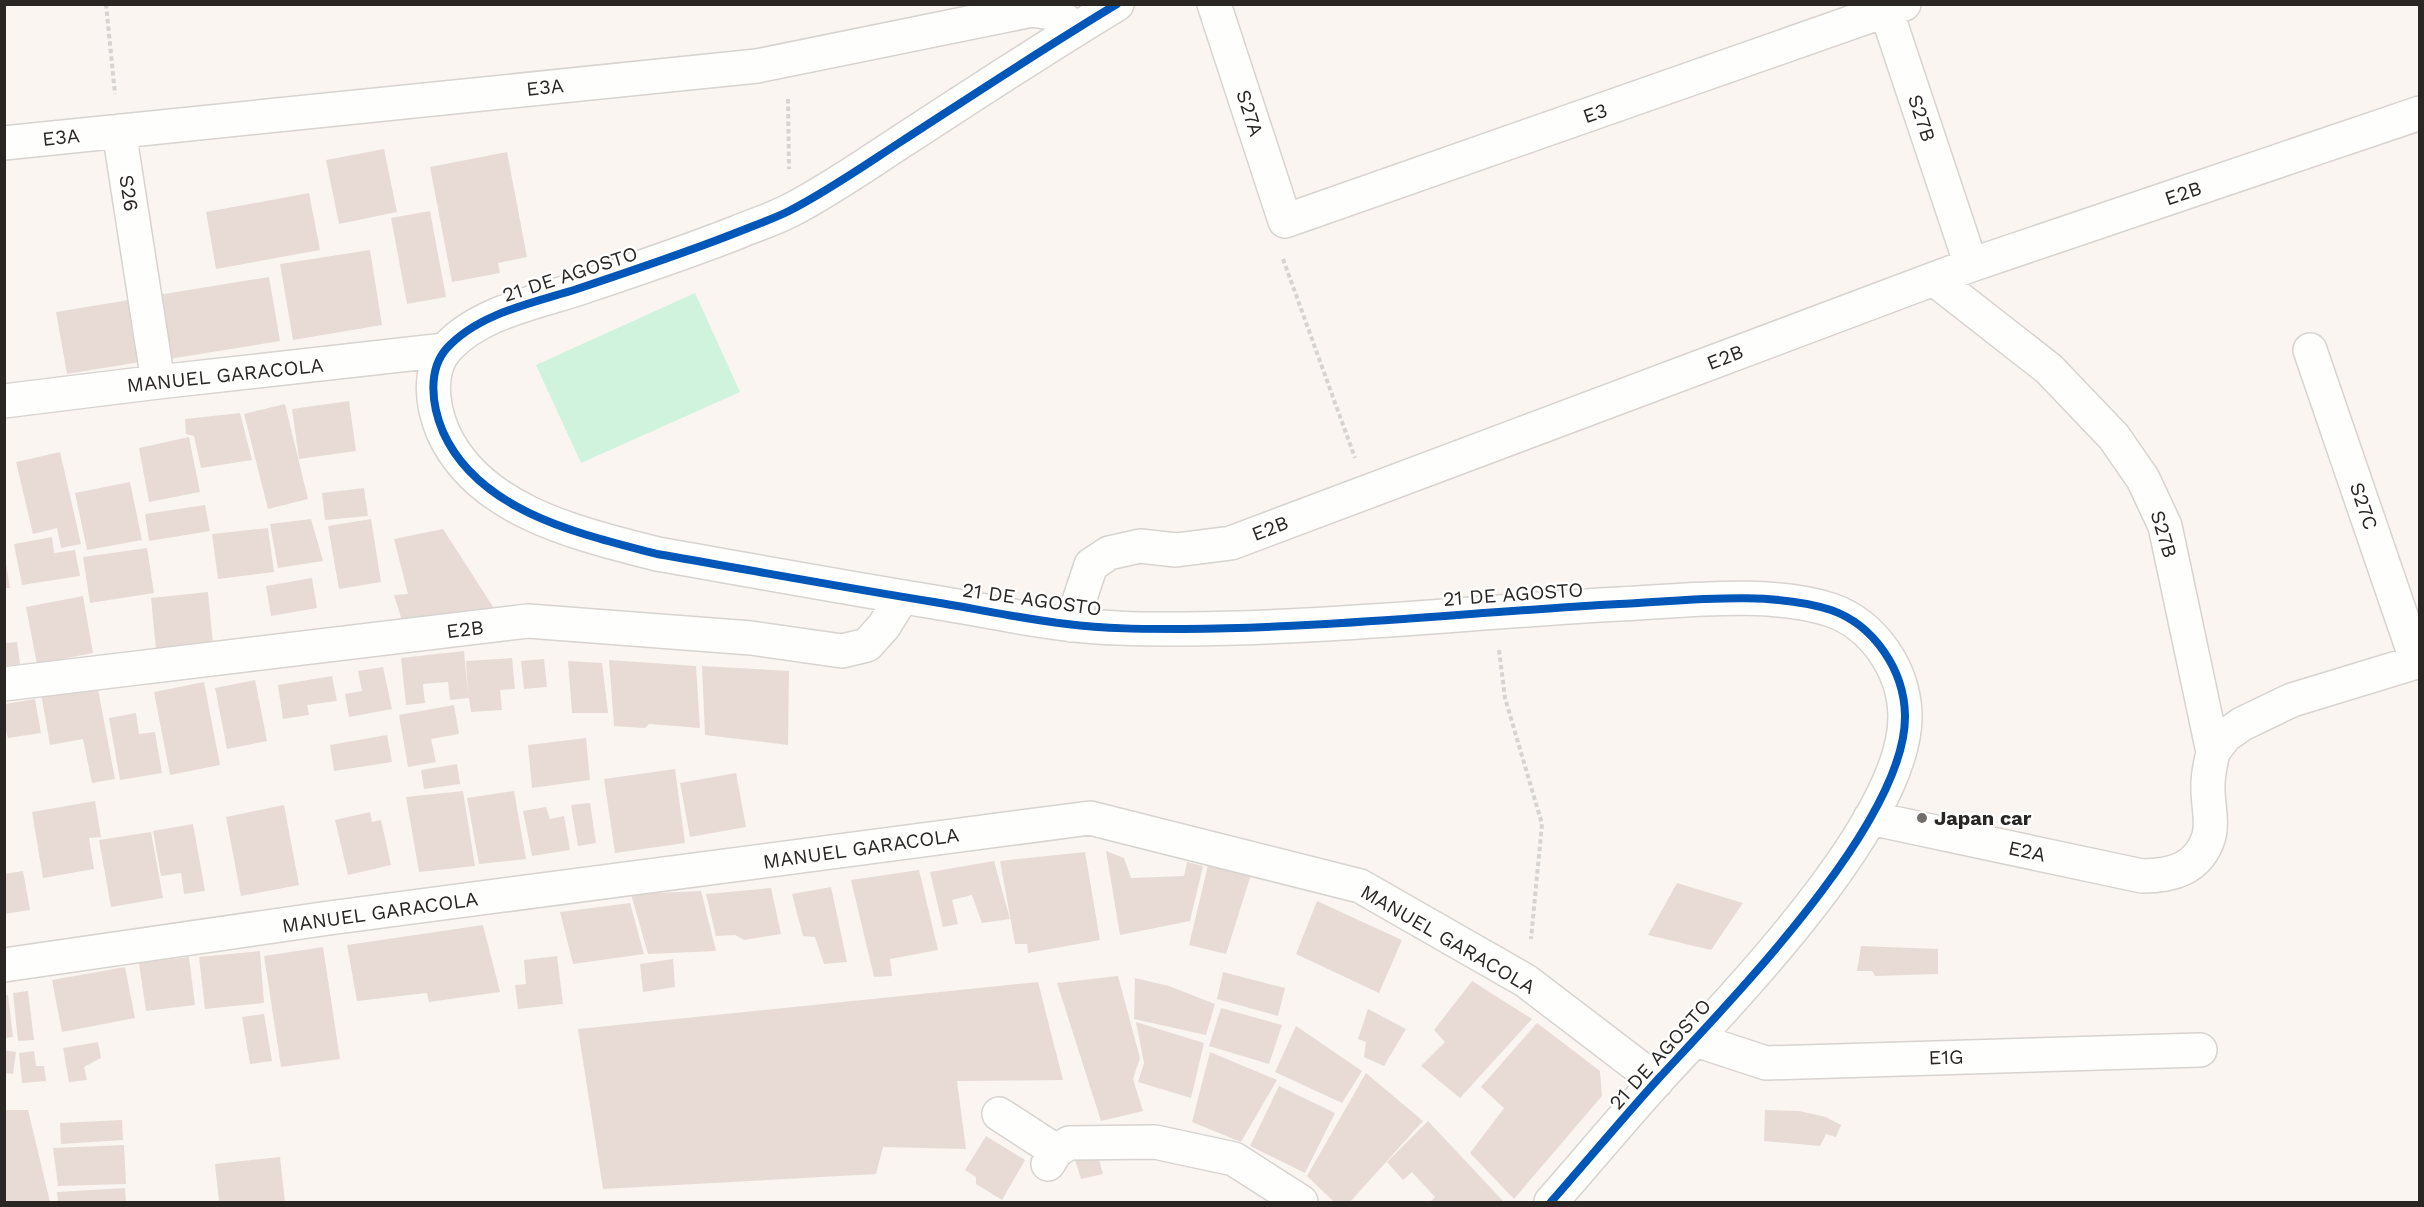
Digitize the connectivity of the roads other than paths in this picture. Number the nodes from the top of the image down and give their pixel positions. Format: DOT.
graph roads {
  1 [pos="1117,4"];
  2 [pos="1214,4"];
  3 [pos="1892,7"];
  4 [pos="1075,30"];
  5 [pos="2420,113"];
  6 [pos="119,131"];
  7 [pos="4,143"];
  8 [pos="1282,235"];
  9 [pos="1971,265"];
  10 [pos="1934,279"];
  11 [pos="445,350"];
  12 [pos="2310,350"];
  13 [pos="158,382"];
  14 [pos="4,401"];
  15 [pos="902,597"];
  16 [pos="1071,624"];
  17 [pos="2418,661"];
  18 [pos="4,684"];
  19 [pos="2213,752"];
  20 [pos="1870,818"];
  21 [pos="2184,870"];
  22 [pos="4,965"];
  23 [pos="1696,1040"];
  24 [pos="2200,1050"];
  25 [pos="1657,1081"];
  26 [pos="999,1114"];
  27 [pos="1301,1203"];
  28 [pos="1551,1203"];
  1 -- 4 [label="street, 21 DE AGOSTO"];
  2 -- 8 [label="street, S27A"];
  3 -- 8 [label="street, E3"];
  3 -- 9 [label="street, S27B"];
  4 -- 6 [label="street, E3A"];
  4 -- 11 [label="street, 21 DE AGOSTO"];
  5 -- 9 [label="street, E2B"];
  6 -- 7 [label="street, E3A"];
  6 -- 13 [label="street, S26"];
  9 -- 10 [label="street, E2B"];
  10 -- 16 [label="street, E2B"];
  10 -- 19 [label="street, S27B"];
  11 -- 13 [label="street, MANUEL GARACOLA"];
  11 -- 15 [label="street, 21 DE AGOSTO"];
  12 -- 17 [label="street, S27C"];
  13 -- 14 [label="street, MANUEL GARACOLA"];
  15 -- 16 [label="street, 21 DE AGOSTO"];
  15 -- 18 [label="street, E2B"];
  16 -- 20 [label="street, 21 DE AGOSTO"];
  17 -- 19 [label="street"];
  19 -- 21 [label="street, S27B"];
  20 -- 21 [label="street, E2A"];
  20 -- 23 [label="street, 21 DE AGOSTO"];
  22 -- 25 [label="street, MANUEL GARACOLA"];
  23 -- 24 [label="street, E1G"];
  23 -- 25 [label="street, 21 DE AGOSTO"];
  25 -- 28 [label="street, 21 DE AGOSTO"];
  26 -- 27 [label="street"];
}
